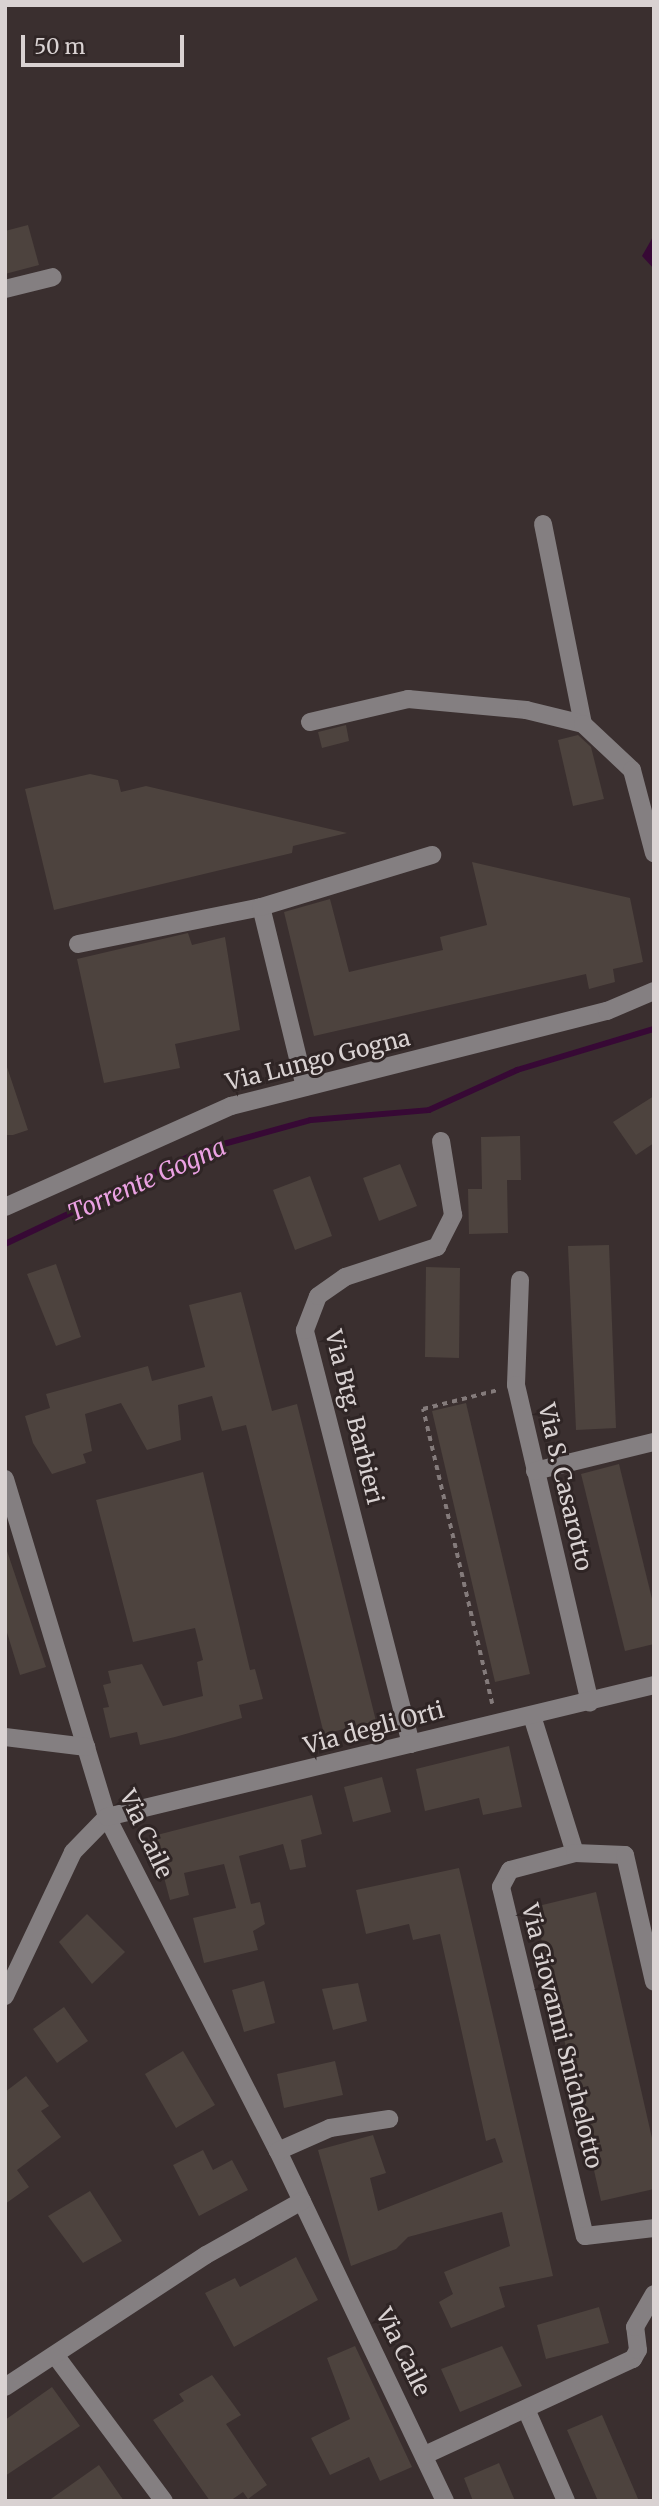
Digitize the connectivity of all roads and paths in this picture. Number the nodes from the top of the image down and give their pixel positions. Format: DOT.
graph roads {
  1 [pos="53,277"];
  2 [pos="5,289"];
  3 [pos="543,524"];
  4 [pos="310,722"];
  5 [pos="583,724"];
  6 [pos="654,853"];
  7 [pos="432,855"];
  8 [pos="261,907"];
  9 [pos="78,944"];
  10 [pos="654,990"];
  11 [pos="305,1087"];
  12 [pos="441,1141"];
  13 [pos="5,1207"];
  14 [pos="520,1280"];
  15 [pos="516,1385"];
  16 [pos="654,1442"];
  17 [pos="535,1471"];
  18 [pos="5,1479"];
  19 [pos="654,1685"];
  20 [pos="590,1703"];
  21 [pos="494,1713"];
  22 [pos="533,1719"];
  23 [pos="5,1737"];
  24 [pos="411,1744"];
  25 [pos="86,1747"];
  26 [pos="107,1817"];
  27 [pos="575,1853"];
  28 [pos="654,1982"];
  29 [pos="5,1996"];
  30 [pos="389,2119"];
  31 [pos="278,2151"];
  32 [pos="302,2201"];
  33 [pos="650,2230"];
  34 [pos="654,2294"];
  35 [pos="55,2355"];
  36 [pos="5,2387"];
  37 [pos="526,2409"];
  38 [pos="425,2455"];
  39 [pos="164,2501"];
  40 [pos="445,2501"];
  41 [pos="566,2501"];
  1 -- 2 [label="street"];
  3 -- 5 [label="street"];
  4 -- 5 [label="street"];
  5 -- 6 [label="street"];
  7 -- 8 [label="street"];
  8 -- 9 [label="street"];
  8 -- 11 [label="street"];
  10 -- 11 [label="street, Via Lungo Gogna"];
  11 -- 13 [label="street, Via Lungo Gogna"];
  12 -- 24 [label="street, Via Btg. Barbieri"];
  14 -- 15 [label="street, Via S. Casarotto"];
  15 -- 17 [label="street, Via S. Casarotto"];
  15 -- 21 [label="path"];
  16 -- 17 [label="street"];
  17 -- 20 [label="street, Via S. Casarotto"];
  18 -- 25 [label="street, Via Caile"];
  19 -- 20 [label="street, Via degli Orti"];
  20 -- 22 [label="street, Via degli Orti"];
  22 -- 24 [label="street, Via degli Orti"];
  22 -- 27 [label="street"];
  23 -- 25 [label="street"];
  24 -- 26 [label="street, Via degli Orti"];
  25 -- 26 [label="street, Via Caile"];
  26 -- 29 [label="street"];
  26 -- 31 [label="street, Via Caile"];
  27 -- 28 [label="street"];
  27 -- 33 [label="street, Via Giovanni Snichelotto"];
  30 -- 31 [label="street"];
  31 -- 32 [label="street, Via Caile"];
  32 -- 35 [label="street"];
  32 -- 38 [label="street, Via Caile"];
  34 -- 37 [label="street"];
  35 -- 36 [label="street"];
  35 -- 39 [label="street"];
  37 -- 38 [label="street"];
  37 -- 41 [label="street"];
  38 -- 40 [label="street, Via Caile"];
}
